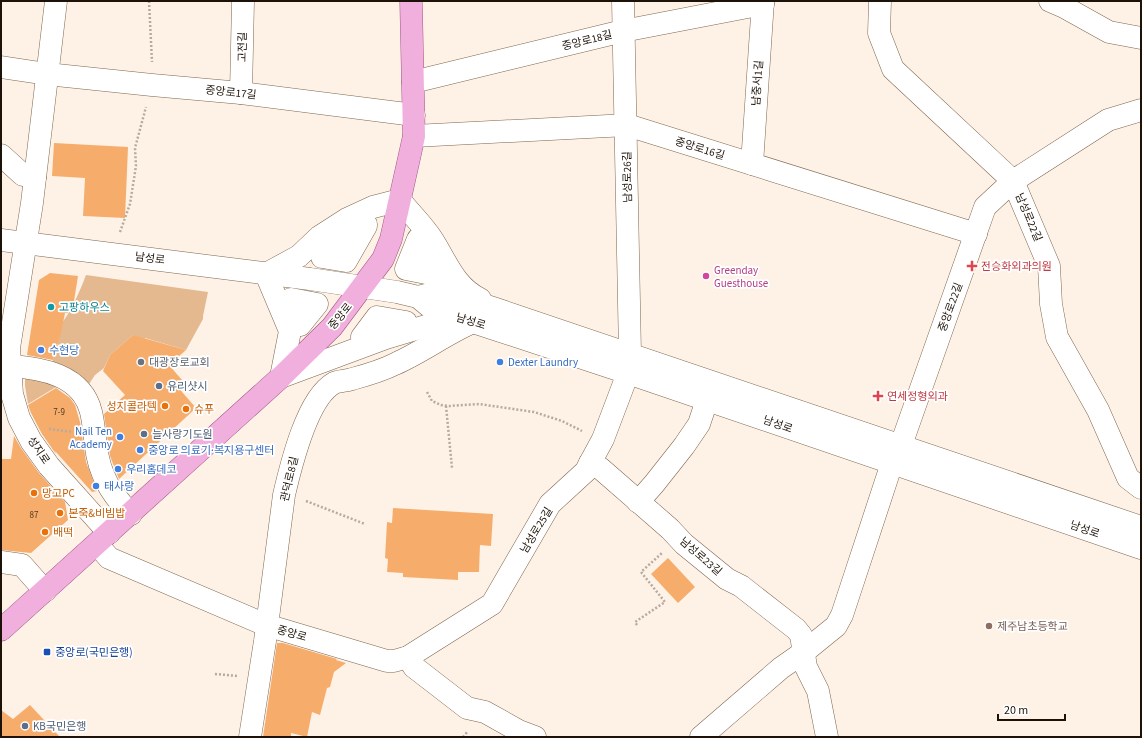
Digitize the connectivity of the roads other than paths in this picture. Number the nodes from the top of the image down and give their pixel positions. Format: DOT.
graph roads {
  1 [pos="56,1"];
  2 [pos="243,1"];
  3 [pos="411,1"];
  4 [pos="623,1"];
  5 [pos="880,1"];
  6 [pos="1050,1"];
  7 [pos="763,2"];
  8 [pos="623,31"];
  9 [pos="1141,38"];
  10 [pos="1,67"];
  11 [pos="47,74"];
  12 [pos="413,82"];
  13 [pos="242,93"];
  14 [pos="1141,110"];
  15 [pos="414,125"];
  16 [pos="626,125"];
  17 [pos="1,155"];
  18 [pos="752,164"];
  19 [pos="35,177"];
  20 [pos="1013,181"];
  21 [pos="400,200"];
  22 [pos="976,234"];
  23 [pos="1,240"];
  24 [pos="26,243"];
  25 [pos="266,274"];
  26 [pos="362,287"];
  27 [pos="418,297"];
  28 [pos="496,309"];
  29 [pos="464,319"];
  30 [pos="7,354"];
  31 [pos="629,363"];
  32 [pos="281,378"];
  33 [pos="707,400"];
  34 [pos="896,454"];
  35 [pos="590,463"];
  36 [pos="1141,488"];
  37 [pos="638,502"];
  38 [pos="131,514"];
  39 [pos="1141,527"];
  40 [pos="103,538"];
  41 [pos="1141,548"];
  42 [pos="1,562"];
  43 [pos="45,591"];
  44 [pos="266,625"];
  45 [pos="1,630"];
  46 [pos="804,652"];
  47 [pos="408,657"];
  48 [pos="250,737"];
  49 [pos="535,737"];
  50 [pos="700,737"];
  51 [pos="827,737"];
  1 -- 11 [label="street"];
  2 -- 13 [label="street, 고전길"];
  3 -- 12 [label="main road, 중앙로"];
  4 -- 8 [label="street, 남성로26길"];
  5 -- 20 [label="street, 남성로22길"];
  6 -- 9 [label="street"];
  7 -- 8 [label="street, 중앙로18길"];
  7 -- 18 [label="street, 남중서1길"];
  8 -- 12 [label="street, 중앙로18길"];
  8 -- 16 [label="street, 남성로26길"];
  10 -- 11 [label="street, 중앙로17길"];
  11 -- 13 [label="street, 중앙로17길"];
  11 -- 19 [label="street, 성지로"];
  12 -- 15 [label="main road, 중앙로"];
  13 -- 15 [label="street, 중앙로17길"];
  14 -- 20 [label="street, 중앙로22길"];
  15 -- 16 [label="street, 중앙로16길"];
  15 -- 21 [label="main road, 중앙로"];
  16 -- 18 [label="street, 중앙로16길"];
  16 -- 31 [label="street, 남성로26길"];
  17 -- 19 [label="street"];
  18 -- 22 [label="street, 중앙로16길"];
  19 -- 24 [label="street, 성지로"];
  20 -- 22 [label="street, 중앙로22길"];
  20 -- 36 [label="street, 남성로22길"];
  21 -- 25 [label="street"];
  21 -- 26 [label="main road, 중앙로"];
  21 -- 28 [label="street"];
  22 -- 34 [label="street, 중앙로22길"];
  23 -- 24 [label="street, 남성로"];
  24 -- 25 [label="street, 남성로"];
  24 -- 30 [label="street, 성지로"];
  25 -- 26 [label="street, 남성로"];
  25 -- 32 [label="street"];
  26 -- 27 [label="street, 남성로"];
  26 -- 32 [label="main road, 중앙로"];
  27 -- 28 [label="street, 남성로"];
  27 -- 29 [label="street, 남성로"];
  28 -- 31 [label="street, 남성로"];
  29 -- 31 [label="street, 남성로"];
  29 -- 32 [label="street"];
  29 -- 44 [label="street, 관덕로8길"];
  30 -- 38 [label="street"];
  30 -- 40 [label="street, 성지로"];
  31 -- 33 [label="street, 남성로"];
  31 -- 34 [label="street, 남성로"];
  31 -- 35 [label="street, 남성로25길"];
  32 -- 38 [label="main road, 중앙로"];
  33 -- 34 [label="street, 남성로"];
  33 -- 37 [label="street"];
  34 -- 39 [label="street, 남성로"];
  34 -- 41 [label="street, 남성로"];
  34 -- 46 [label="street"];
  35 -- 37 [label="street, 남성로23길"];
  35 -- 47 [label="street, 남성로25길"];
  37 -- 46 [label="street, 남성로23길"];
  38 -- 40 [label="main road, 중앙로"];
  40 -- 43 [label="main road, 중앙로"];
  40 -- 44 [label="street, 중앙로"];
  42 -- 43 [label="street"];
  43 -- 45 [label="main road, 중앙로"];
  44 -- 47 [label="street, 중앙로"];
  44 -- 48 [label="street, 관덕로8길"];
  46 -- 50 [label="street"];
  46 -- 51 [label="street, 남성로23길"];
  47 -- 49 [label="street"];
}
